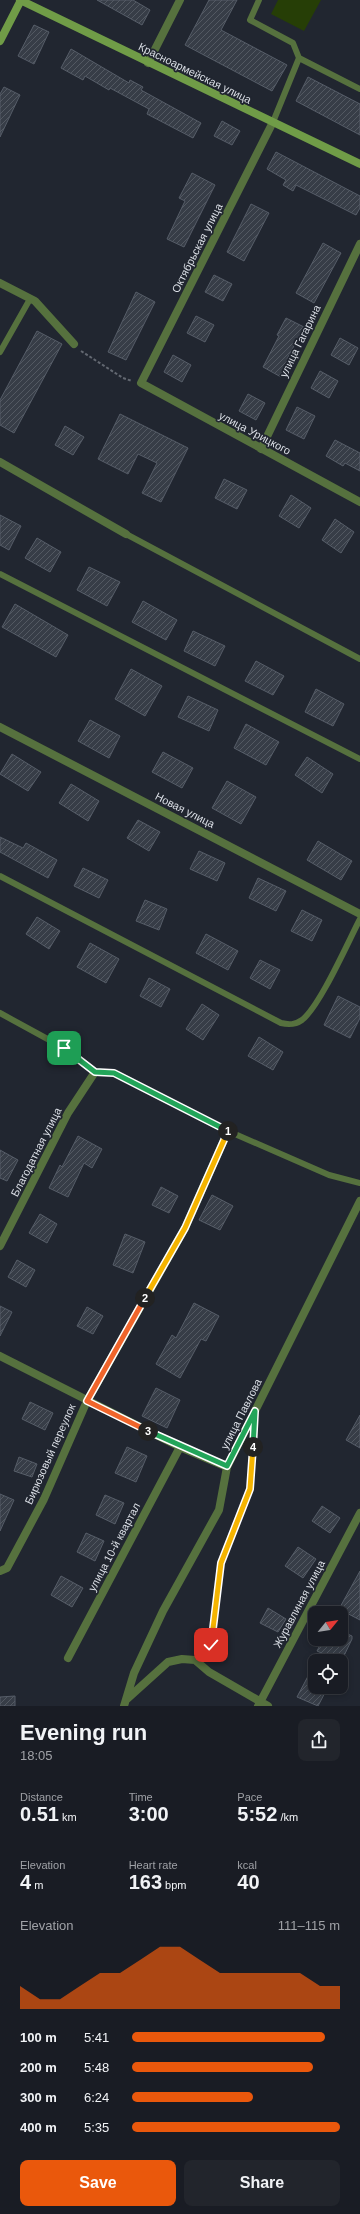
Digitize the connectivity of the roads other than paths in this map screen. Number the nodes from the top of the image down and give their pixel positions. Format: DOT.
graph roads {
  1 [pos="20,0"];
  2 [pos="180,0"];
  3 [pos="259,0"];
  4 [pos="0,41"];
  5 [pos="299,58"];
  6 [pos="148,63"];
  7 [pos="360,89"];
  8 [pos="273,122"];
  9 [pos="360,164"];
  10 [pos="360,244"];
  11 [pos="0,283"];
  12 [pos="30,298"];
  13 [pos="74,344"];
  14 [pos="0,352"];
  15 [pos="141,383"];
  16 [pos="261,449"];
  17 [pos="0,462"];
  18 [pos="360,502"];
  19 [pos="126,534"];
  20 [pos="0,574"];
  21 [pos="360,659"];
  22 [pos="0,727"];
  23 [pos="360,759"];
  24 [pos="0,876"];
  25 [pos="360,914"];
  26 [pos="360,919"];
  27 [pos="0,1013"];
  28 [pos="95,1072"];
  29 [pos="228,1131"];
  30 [pos="360,1183"];
  31 [pos="360,1201"];
  32 [pos="0,1246"];
  33 [pos="0,1356"];
  34 [pos="87,1401"];
  35 [pos="180,1447"];
  36 [pos="227,1466"];
  37 [pos="360,1513"];
  38 [pos="0,1571"];
  39 [pos="68,1658"];
  40 [pos="124,1704"];
  41 [pos="259,1704"];
  42 [pos="268,1706"];
  1 -- 4 [label="street"];
  1 -- 6 [label="street, Красноармейская улица"];
  2 -- 6 [label="street"];
  3 -- 5 [label="lane"];
  5 -- 7 [label="lane"];
  5 -- 8 [label="lane"];
  6 -- 8 [label="street, Красноармейская улица"];
  8 -- 9 [label="street, Красноармейская улица"];
  8 -- 15 [label="street, Октябрьская улица"];
  10 -- 16 [label="street, улица Гагарина"];
  11 -- 12 [label="street"];
  12 -- 13 [label="street"];
  12 -- 14 [label="lane"];
  15 -- 16 [label="street, улица Урицкого"];
  16 -- 18 [label="street, улица Урицкого"];
  17 -- 19 [label="street"];
  19 -- 21 [label="lane"];
  20 -- 23 [label="lane"];
  22 -- 25 [label="street, Новая улица"];
  24 -- 26 [label="lane"];
  27 -- 28 [label="lane"];
  28 -- 29 [label="lane"];
  28 -- 32 [label="street, Благодатная улица"];
  29 -- 30 [label="lane"];
  29 -- 34 [label="street, Бирюзовый переулок"];
  31 -- 36 [label="street, улица Павлова"];
  33 -- 34 [label="street"];
  34 -- 35 [label="street"];
  34 -- 38 [label="street, Бирюзовый переулок"];
  35 -- 36 [label="street"];
  35 -- 39 [label="street, улица 10-й квартал"];
  36 -- 40 [label="street, улица Павлова"];
  37 -- 41 [label="street, Журавлиная улица"];
  40 -- 41 [label="street"];
  41 -- 42 [label="street"];
}
